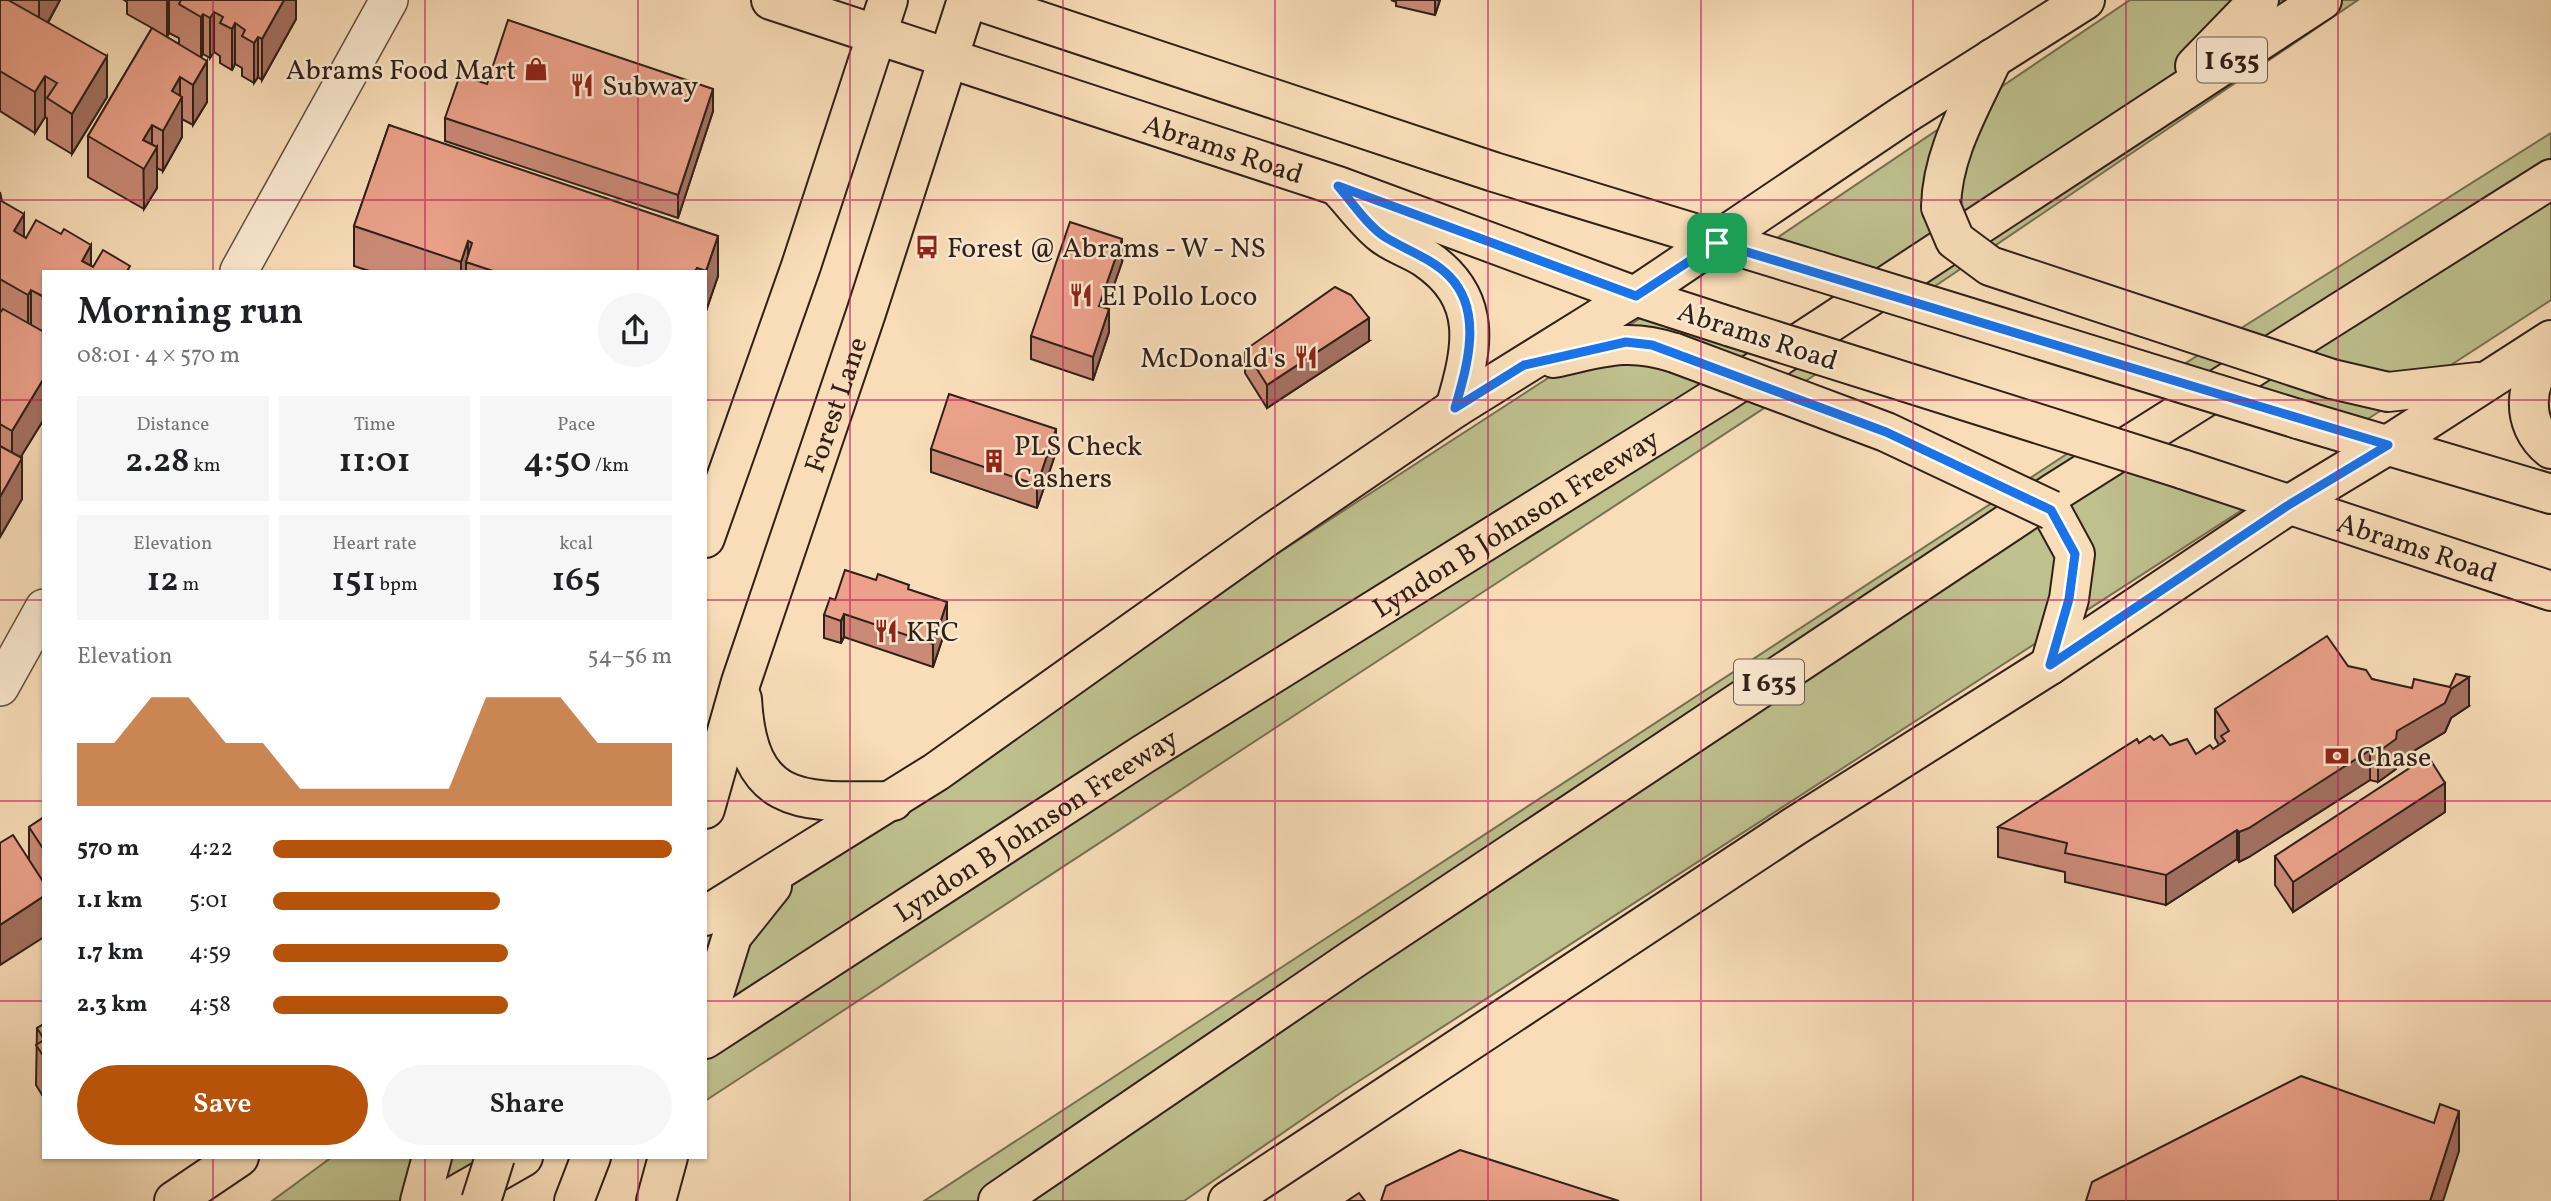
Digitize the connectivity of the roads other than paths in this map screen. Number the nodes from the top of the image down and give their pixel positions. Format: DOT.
graph roads {
  1 [pos="389,0"];
  2 [pos="771,0"];
  3 [pos="967,0"];
  4 [pos="976,0"];
  5 [pos="2085,0"];
  6 [pos="2259,0"];
  7 [pos="2322,0"];
  8 [pos="882,17"];
  9 [pos="949,57"];
  10 [pos="1993,58"];
  11 [pos="2142,120"];
  12 [pos="2551,179"];
  13 [pos="1338,186"];
  14 [pos="1717,243"];
  15 [pos="240,270"];
  16 [pos="1636,296"];
  17 [pos="2551,340"];
  18 [pos="2551,352"];
  19 [pos="1524,365"];
  20 [pos="2488,380"];
  21 [pos="1455,408"];
  22 [pos="2388,445"];
  23 [pos="2551,449"];
  24 [pos="2551,494"];
  25 [pos="2287,506"];
  26 [pos="707,532"];
  27 [pos="2551,591"];
  28 [pos="42,612"];
  29 [pos="2050,665"];
  30 [pos="741,682"];
  31 [pos="0,687"];
  32 [pos="707,801"];
  33 [pos="893,801"];
  34 [pos="789,867"];
  35 [pos="707,915"];
  36 [pos="707,1024"];
  37 [pos="707,1026"];
  38 [pos="236,1159"];
  39 [pos="431,1159"];
  40 [pos="494,1159"];
  41 [pos="520,1159"];
  42 [pos="521,1159"];
  43 [pos="590,1159"];
  44 [pos="667,1159"];
  45 [pos="174,1201"];
  46 [pos="420,1201"];
  47 [pos="446,1201"];
  48 [pos="468,1201"];
  49 [pos="481,1201"];
  50 [pos="574,1201"];
  51 [pos="656,1201"];
  52 [pos="998,1201"];
  53 [pos="1228,1201"];
  1 -- 15 [label="street"];
  2 -- 8 [label="main road, Abrams Road"];
  3 -- 9 [label="main road, Forest Lane"];
  4 -- 14 [label="main road"];
  5 -- 10 [label="main road"];
  6 -- 11 [label="main road"];
  7 -- 11 [label="main road, Lyndon B Johnson Freeway / I 635"];
  8 -- 9 [label="main road, Abrams Road"];
  8 -- 26 [label="main road"];
  9 -- 13 [label="main road, Abrams Road"];
  9 -- 30 [label="main road, Forest Lane"];
  10 -- 14 [label="main road"];
  10 -- 20 [label="main road, bridge"];
  11 -- 37 [label="main road, Lyndon B Johnson Freeway / I 635"];
  12 -- 52 [label="main road, I 635"];
  13 -- 16 [label="main road, Abrams Road"];
  13 -- 21 [label="main road"];
  14 -- 16 [label="main road"];
  14 -- 22 [label="main road, bridge"];
  16 -- 19 [label="main road"];
  16 -- 25 [label="main road, Abrams Road, bridge"];
  17 -- 20 [label="main road"];
  18 -- 23 [label="main road"];
  19 -- 21 [label="main road"];
  19 -- 29 [label="main road, bridge"];
  20 -- 22 [label="main road"];
  21 -- 33 [label="main road"];
  22 -- 24 [label="main road"];
  22 -- 25 [label="main road"];
  25 -- 27 [label="main road, Abrams Road"];
  25 -- 29 [label="main road"];
  28 -- 31 [label="street"];
  29 -- 53 [label="main road"];
  30 -- 32 [label="main road, Forest Lane"];
  30 -- 33 [label="main road"];
  33 -- 34 [label="main road"];
  34 -- 35 [label="main road"];
  34 -- 36 [label="main road"];
  38 -- 45 [label="main road"];
  39 -- 46 [label="main road"];
  40 -- 49 [label="main road, bridge"];
  41 -- 47 [label="main road"];
  42 -- 48 [label="main road"];
  43 -- 50 [label="main road"];
  44 -- 51 [label="main road"];
}
